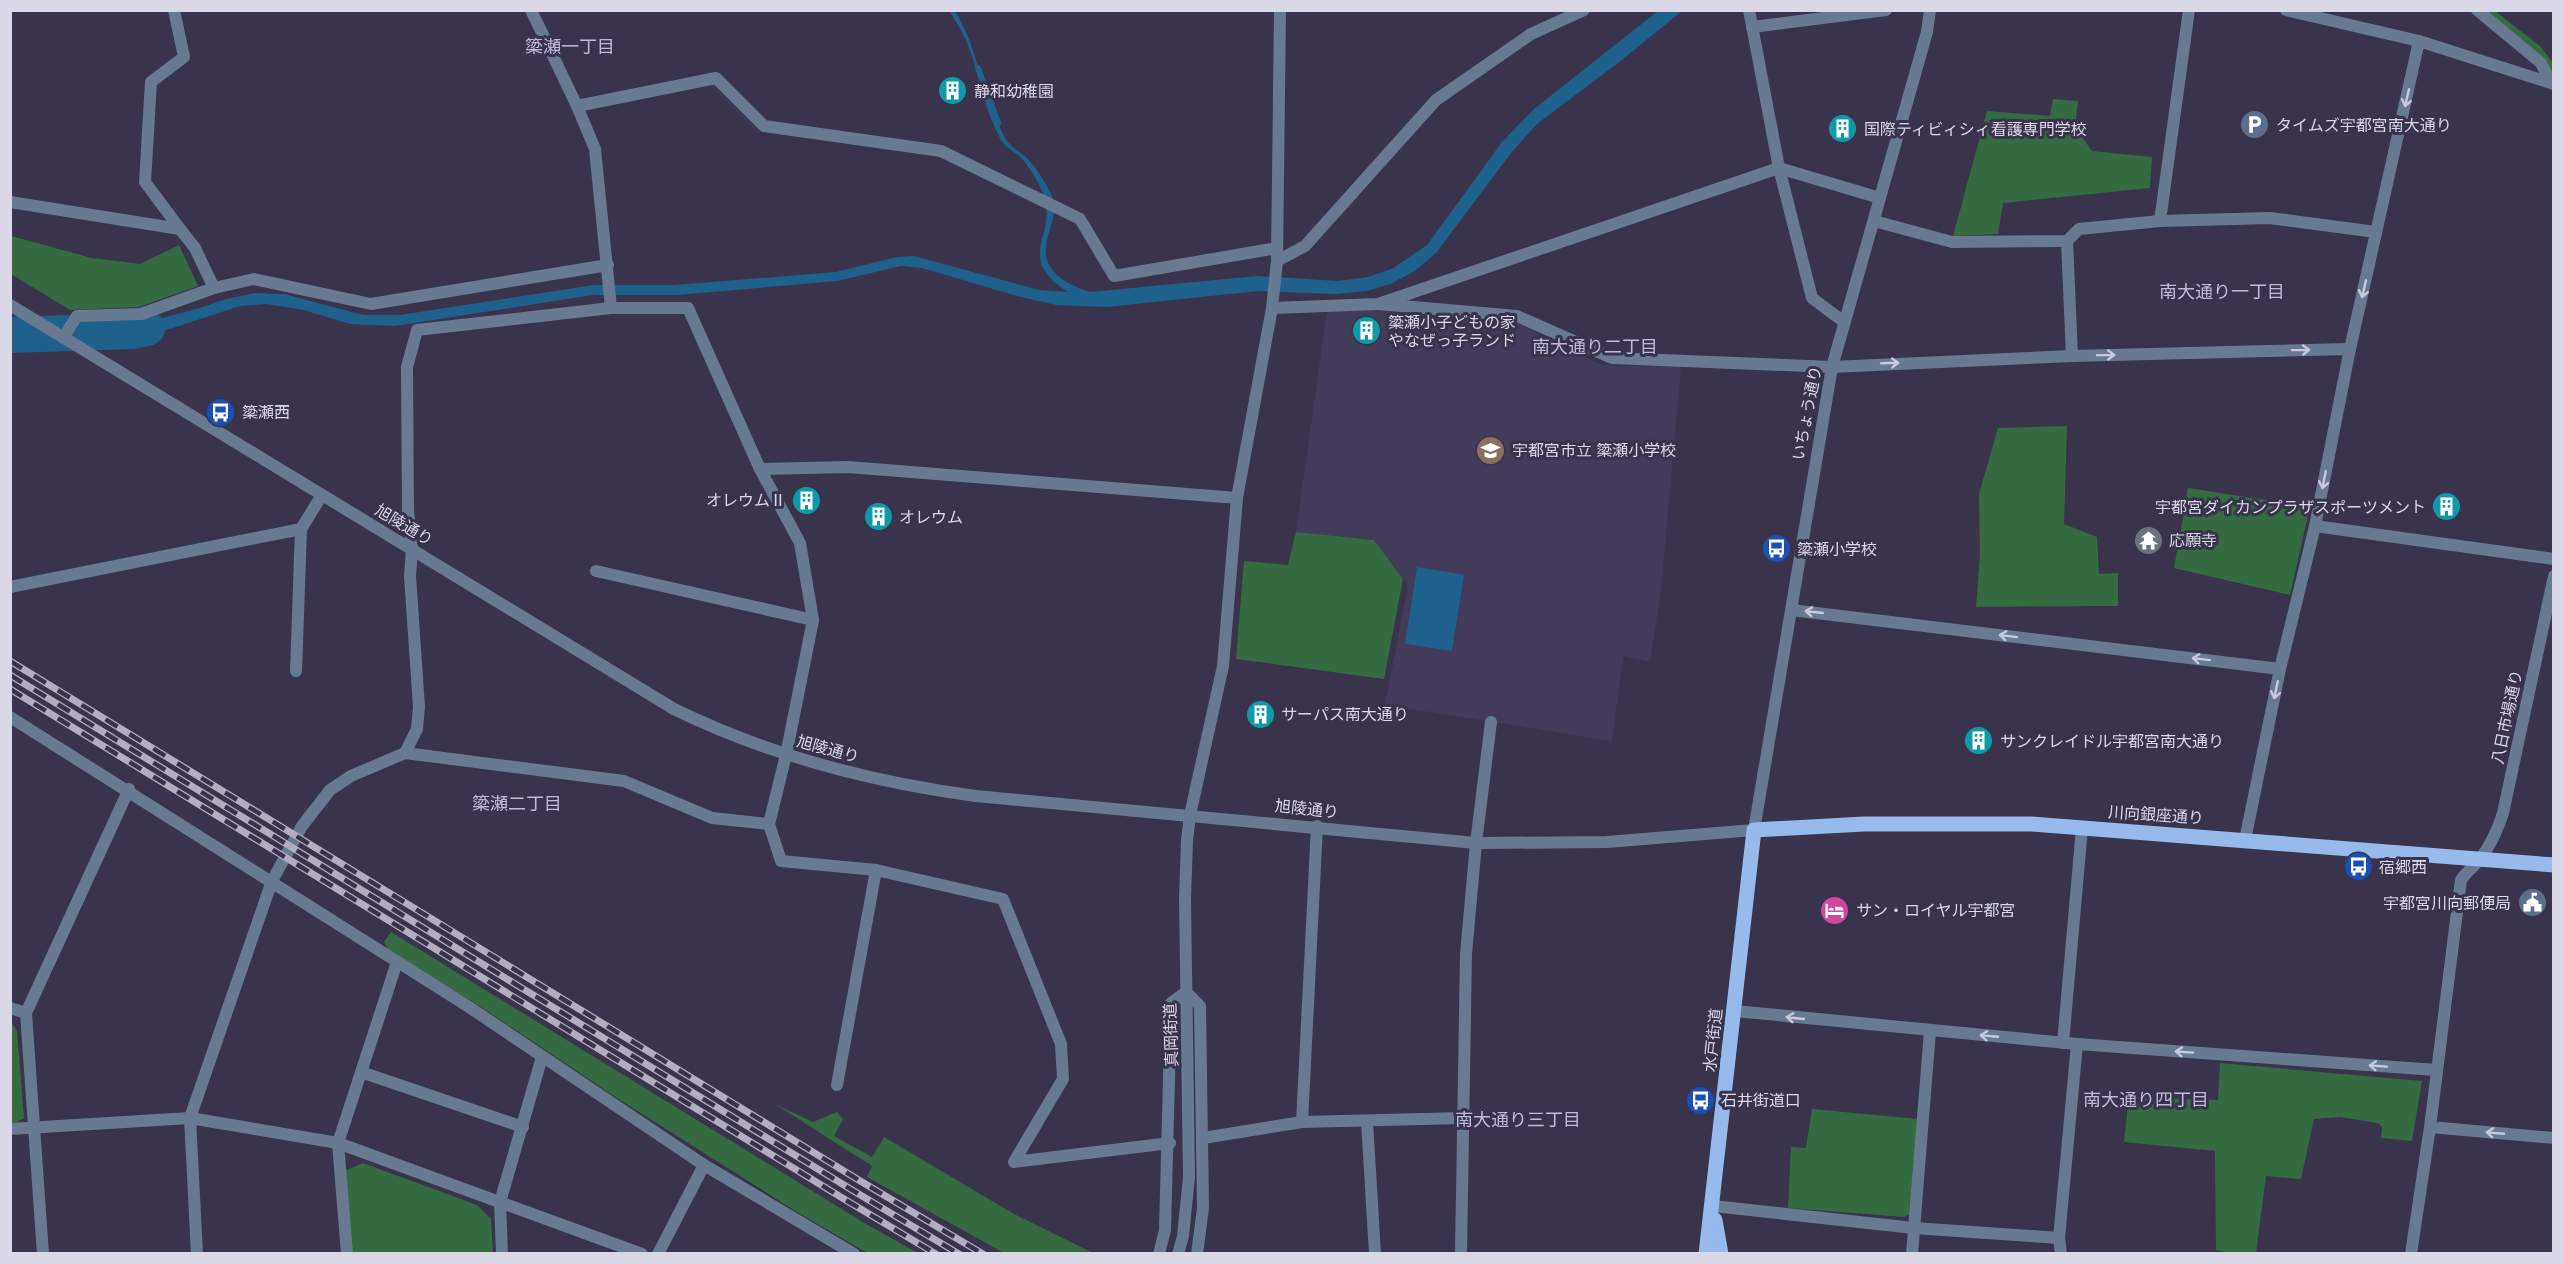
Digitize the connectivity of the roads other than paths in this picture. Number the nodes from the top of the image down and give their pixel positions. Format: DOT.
graph roads {
  1 [pos="174,10"];
  2 [pos="531,10"];
  3 [pos="1280,10"];
  4 [pos="1584,10"];
  5 [pos="1749,10"];
  6 [pos="1886,10"];
  7 [pos="1930,10"];
  8 [pos="2189,10"];
  9 [pos="2286,10"];
  10 [pos="2477,10"];
  11 [pos="1752,27"];
  12 [pos="2420,41"];
  13 [pos="2552,83"];
  14 [pos="577,106"];
  15 [pos="1779,168"];
  16 [pos="1880,198"];
  17 [pos="10,201"];
  18 [pos="1874,221"];
  19 [pos="2160,221"];
  20 [pos="180,229"];
  21 [pos="2376,232"];
  22 [pos="2067,241"];
  23 [pos="1277,255"];
  24 [pos="608,265"];
  25 [pos="214,288"];
  26 [pos="1378,304"];
  27 [pos="10,305"];
  28 [pos="610,308"];
  29 [pos="1272,308"];
  30 [pos="1844,322"];
  31 [pos="63,338"];
  32 [pos="2350,349"];
  33 [pos="2072,356"];
  34 [pos="1832,367"];
  35 [pos="760,469"];
  36 [pos="322,495"];
  37 [pos="1237,498"];
  38 [pos="2315,526"];
  39 [pos="301,529"];
  40 [pos="412,549"];
  41 [pos="2553,558"];
  42 [pos="596,571"];
  43 [pos="2553,576"];
  44 [pos="10,587"];
  45 [pos="1791,610"];
  46 [pos="2550,610"];
  47 [pos="813,620"];
  48 [pos="2280,669"];
  49 [pos="297,671"];
  50 [pos="10,717"];
  51 [pos="1491,722"];
  52 [pos="405,753"];
  53 [pos="786,755"];
  54 [pos="129,789"];
  55 [pos="1190,815"];
  56 [pos="769,824"];
  57 [pos="1317,826"];
  58 [pos="2082,828"];
  59 [pos="1754,830"];
  60 [pos="2245,840"];
  61 [pos="1476,843"];
  62 [pos="2480,860"];
  63 [pos="2553,865"];
  64 [pos="876,870"];
  65 [pos="272,881"];
  66 [pos="398,962"];
  67 [pos="1186,992"];
  68 [pos="10,1008"];
  69 [pos="1735,1011"];
  70 [pos="26,1013"];
  71 [pos="1930,1031"];
  72 [pos="2063,1043"];
  73 [pos="2077,1044"];
  74 [pos="542,1057"];
  75 [pos="2436,1070"];
  76 [pos="362,1072"];
  77 [pos="837,1085"];
  78 [pos="190,1118"];
  79 [pos="1463,1118"];
  80 [pos="1367,1121"];
  81 [pos="1302,1122"];
  82 [pos="523,1126"];
  83 [pos="2430,1127"];
  84 [pos="34,1128"];
  85 [pos="10,1129"];
  86 [pos="1203,1138"];
  87 [pos="2553,1138"];
  88 [pos="338,1143"];
  89 [pos="1170,1143"];
  90 [pos="704,1165"];
  91 [pos="500,1202"];
  92 [pos="1713,1206"];
  93 [pos="1914,1228"];
  94 [pos="2059,1238"];
  95 [pos="43,1254"];
  96 [pos="197,1254"];
  97 [pos="347,1254"];
  98 [pos="502,1254"];
  99 [pos="642,1254"];
  100 [pos="658,1254"];
  101 [pos="854,1254"];
  102 [pos="1159,1254"];
  103 [pos="1178,1254"];
  104 [pos="1197,1254"];
  105 [pos="1375,1254"];
  106 [pos="1461,1254"];
  107 [pos="1706,1254"];
  108 [pos="1721,1254"];
  109 [pos="1912,1254"];
  110 [pos="2061,1254"];
  111 [pos="2411,1254"];
  1 -- 20 [label="street"];
  2 -- 14 [label="street"];
  3 -- 23 [label="street, 真岡街道"];
  4 -- 23 [label="street"];
  5 -- 11 [label="street"];
  6 -- 11 [label="street"];
  7 -- 16 [label="street, いちょう通り"];
  8 -- 19 [label="street"];
  9 -- 12 [label="street"];
  10 -- 13 [label="street"];
  11 -- 15 [label="street"];
  12 -- 13 [label="street"];
  12 -- 21 [label="street, one-way"];
  14 -- 23 [label="street"];
  14 -- 24 [label="street"];
  15 -- 16 [label="street"];
  15 -- 26 [label="street"];
  15 -- 30 [label="street"];
  16 -- 18 [label="street, いちょう通り"];
  17 -- 20 [label="street"];
  18 -- 22 [label="street"];
  18 -- 30 [label="street, いちょう通り"];
  19 -- 21 [label="street"];
  19 -- 22 [label="street"];
  20 -- 25 [label="street"];
  21 -- 32 [label="street, one-way"];
  22 -- 33 [label="street"];
  23 -- 29 [label="street, 真岡街道"];
  24 -- 25 [label="street"];
  24 -- 28 [label="street"];
  25 -- 31 [label="street"];
  26 -- 29 [label="street"];
  26 -- 34 [label="street"];
  27 -- 31 [label="street, 旭陵通り"];
  28 -- 35 [label="street"];
  28 -- 40 [label="street"];
  29 -- 37 [label="street, 真岡街道"];
  30 -- 34 [label="street, いちょう通り"];
  31 -- 36 [label="street, 旭陵通り"];
  33 -- 32 [label="street, one-way"];
  32 -- 38 [label="street, one-way"];
  34 -- 33 [label="street, one-way"];
  34 -- 45 [label="street, いちょう通り"];
  35 -- 37 [label="street"];
  35 -- 47 [label="street"];
  36 -- 39 [label="street"];
  36 -- 40 [label="street, 旭陵通り"];
  37 -- 55 [label="street, 真岡街道"];
  38 -- 41 [label="street"];
  38 -- 48 [label="street"];
  39 -- 44 [label="street"];
  39 -- 49 [label="street"];
  40 -- 52 [label="street"];
  40 -- 53 [label="street, 旭陵通り"];
  42 -- 47 [label="street"];
  43 -- 46 [label="street, 八日市場通り"];
  48 -- 45 [label="street, one-way"];
  45 -- 59 [label="street, いちょう通り"];
  46 -- 62 [label="street, 八日市場通り"];
  47 -- 53 [label="street"];
  48 -- 60 [label="street, one-way"];
  50 -- 54 [label="street"];
  51 -- 61 [label="street"];
  52 -- 56 [label="street"];
  52 -- 65 [label="street"];
  53 -- 55 [label="street, 旭陵通り"];
  53 -- 56 [label="street"];
  54 -- 65 [label="street"];
  54 -- 70 [label="street"];
  55 -- 57 [label="street, 旭陵通り"];
  55 -- 67 [label="street, 真岡街道"];
  56 -- 64 [label="street"];
  57 -- 61 [label="street, 旭陵通り"];
  57 -- 81 [label="street"];
  58 -- 59 [label="main road, 川向銀座通り"];
  58 -- 60 [label="main road, 川向銀座通り"];
  58 -- 72 [label="street"];
  59 -- 61 [label="street, 旭陵通り"];
  59 -- 69 [label="main road, 水戸街道"];
  60 -- 62 [label="main road, 川向銀座通り"];
  61 -- 79 [label="street"];
  62 -- 63 [label="main road, 川向銀座通り"];
  62 -- 75 [label="street, 八日市場通り"];
  64 -- 77 [label="street"];
  64 -- 89 [label="street"];
  65 -- 66 [label="street"];
  65 -- 78 [label="street"];
  66 -- 74 [label="street"];
  66 -- 76 [label="street"];
  67 -- 86 [label="street"];
  67 -- 89 [label="street"];
  67 -- 103 [label="street, 真岡街道"];
  68 -- 70 [label="street"];
  71 -- 69 [label="street, one-way"];
  69 -- 92 [label="main road, 水戸街道"];
  70 -- 84 [label="street"];
  72 -- 71 [label="street, one-way"];
  71 -- 93 [label="street"];
  72 -- 73 [label="street"];
  75 -- 73 [label="street, one-way"];
  73 -- 94 [label="street"];
  74 -- 82 [label="street"];
  74 -- 90 [label="street"];
  75 -- 83 [label="street, 八日市場通り"];
  76 -- 82 [label="street"];
  76 -- 88 [label="street"];
  78 -- 84 [label="street"];
  78 -- 88 [label="street"];
  78 -- 96 [label="street"];
  79 -- 80 [label="street"];
  79 -- 106 [label="street"];
  80 -- 81 [label="street"];
  80 -- 105 [label="street"];
  81 -- 86 [label="street"];
  82 -- 91 [label="street"];
  87 -- 83 [label="street, one-way"];
  83 -- 111 [label="street, 八日市場通り"];
  84 -- 85 [label="street"];
  84 -- 95 [label="street"];
  86 -- 104 [label="street"];
  88 -- 91 [label="street"];
  88 -- 97 [label="street"];
  89 -- 102 [label="street"];
  90 -- 100 [label="street"];
  90 -- 101 [label="street"];
  91 -- 98 [label="street"];
  91 -- 99 [label="street"];
  92 -- 93 [label="street"];
  92 -- 107 [label="main road, 水戸街道"];
  92 -- 108 [label="main road"];
  93 -- 94 [label="street"];
  93 -- 109 [label="street"];
  94 -- 110 [label="street"];
}
